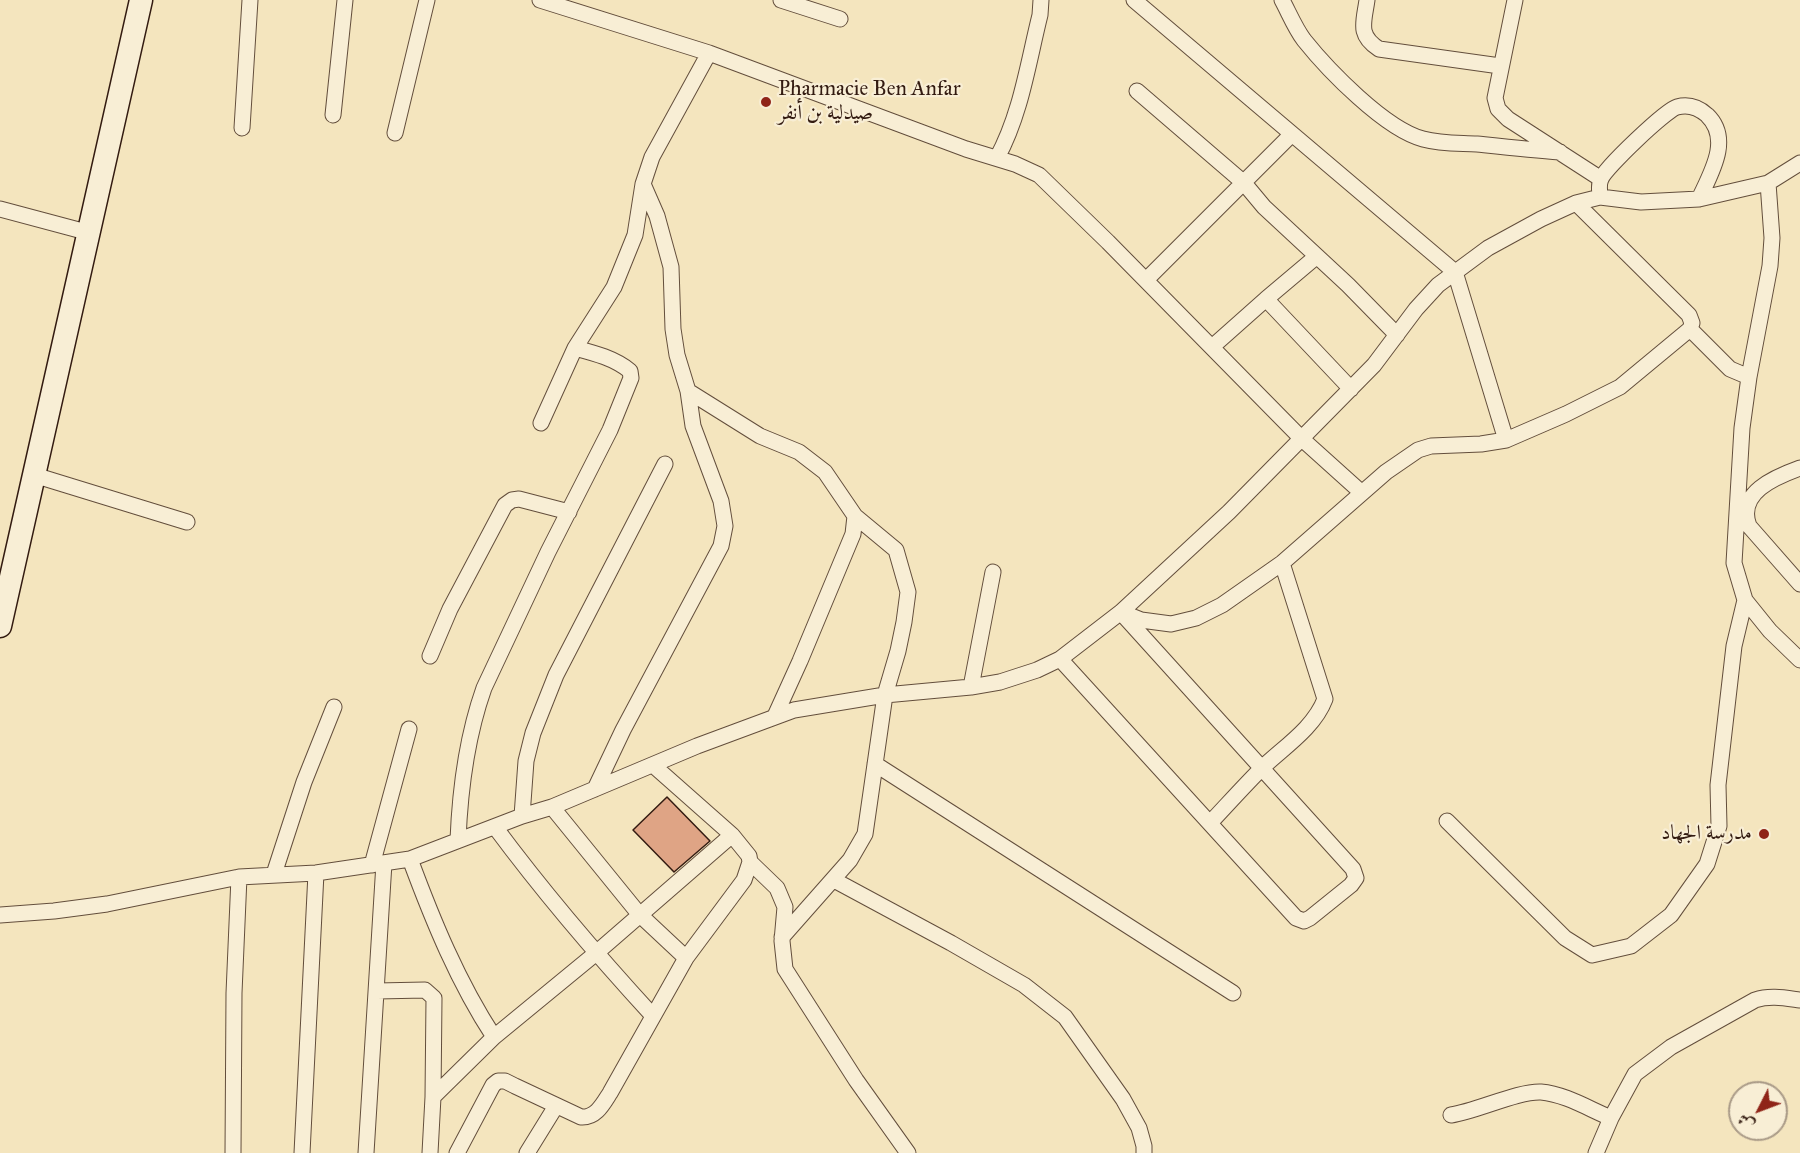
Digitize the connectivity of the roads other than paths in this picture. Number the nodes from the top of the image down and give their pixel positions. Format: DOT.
graph roads {
  1 [pos="141,0"];
  2 [pos="250,0"];
  3 [pos="345,0"];
  4 [pos="427,0"];
  5 [pos="540,0"];
  6 [pos="781,0"];
  7 [pos="1041,0"];
  8 [pos="1134,0"];
  9 [pos="1282,0"];
  10 [pos="1367,0"];
  11 [pos="1515,0"];
  12 [pos="840,19"];
  13 [pos="709,53"];
  14 [pos="1500,66"];
  15 [pos="1137,91"];
  16 [pos="333,115"];
  17 [pos="242,128"];
  18 [pos="395,133"];
  19 [pos="1292,134"];
  20 [pos="1560,152"];
  21 [pos="997,158"];
  22 [pos="1800,163"];
  23 [pos="1600,179"];
  24 [pos="1244,183"];
  25 [pos="1768,183"];
  26 [pos="643,184"];
  27 [pos="1600,197"];
  28 [pos="1699,200"];
  29 [pos="1576,203"];
  30 [pos="0,209"];
  31 [pos="90,233"];
  32 [pos="1317,256"];
  33 [pos="1455,272"];
  34 [pos="1146,280"];
  35 [pos="1266,299"];
  36 [pos="1690,329"];
  37 [pos="1397,335"];
  38 [pos="1212,347"];
  39 [pos="574,348"];
  40 [pos="1749,377"];
  41 [pos="1351,389"];
  42 [pos="688,391"];
  43 [pos="541,423"];
  44 [pos="1302,439"];
  45 [pos="1506,440"];
  46 [pos="665,464"];
  47 [pos="1798,473"];
  48 [pos="34,475"];
  49 [pos="1362,493"];
  50 [pos="570,512"];
  51 [pos="855,516"];
  52 [pos="187,522"];
  53 [pos="1282,563"];
  54 [pos="993,572"];
  55 [pos="1800,584"];
  56 [pos="4,591"];
  57 [pos="1745,600"];
  58 [pos="1121,612"];
  59 [pos="0,626"];
  60 [pos="430,656"];
  61 [pos="1060,659"];
  62 [pos="1800,660"];
  63 [pos="971,687"];
  64 [pos="885,695"];
  65 [pos="334,707"];
  66 [pos="775,716"];
  67 [pos="410,729"];
  68 [pos="875,764"];
  69 [pos="654,766"];
  70 [pos="1262,768"];
  71 [pos="595,789"];
  72 [pos="552,807"];
  73 [pos="522,816"];
  74 [pos="1447,821"];
  75 [pos="1210,823"];
  76 [pos="495,827"];
  77 [pos="732,835"];
  78 [pos="458,840"];
  79 [pos="410,859"];
  80 [pos="750,862"];
  81 [pos="378,864"];
  82 [pos="316,873"];
  83 [pos="274,874"];
  84 [pos="239,878"];
  85 [pos="834,880"];
  86 [pos="639,914"];
  87 [pos="0,915"];
  88 [pos="782,937"];
  89 [pos="595,954"];
  90 [pos="686,958"];
  91 [pos="377,991"];
  92 [pos="1233,993"];
  93 [pos="1800,1000"];
  94 [pos="653,1016"];
  95 [pos="494,1038"];
  96 [pos="433,1097"];
  97 [pos="556,1106"];
  98 [pos="1451,1115"];
  99 [pos="1611,1118"];
  100 [pos="233,1153"];
  101 [pos="302,1153"];
  102 [pos="366,1153"];
  103 [pos="430,1153"];
  104 [pos="457,1153"];
  105 [pos="527,1153"];
  106 [pos="908,1153"];
  107 [pos="1144,1153"];
  108 [pos="1596,1153"];
  1 -- 31 [label="main road"];
  2 -- 17 [label="street"];
  3 -- 16 [label="street"];
  4 -- 18 [label="street"];
  5 -- 13 [label="street"];
  6 -- 12 [label="street"];
  7 -- 21 [label="street"];
  8 -- 19 [label="street"];
  9 -- 20 [label="street"];
  10 -- 14 [label="street"];
  11 -- 14 [label="street"];
  13 -- 21 [label="street"];
  13 -- 26 [label="street"];
  14 -- 20 [label="street"];
  15 -- 24 [label="street"];
  19 -- 24 [label="street"];
  19 -- 33 [label="street"];
  20 -- 23 [label="street"];
  21 -- 34 [label="street"];
  22 -- 25 [label="street"];
  23 -- 27 [label="street"];
  23 -- 28 [label="street"];
  24 -- 32 [label="street"];
  24 -- 34 [label="street"];
  25 -- 28 [label="street"];
  25 -- 40 [label="street"];
  26 -- 39 [label="street"];
  26 -- 42 [label="street"];
  27 -- 28 [label="street"];
  27 -- 29 [label="street"];
  29 -- 33 [label="street"];
  29 -- 36 [label="street"];
  30 -- 31 [label="street"];
  31 -- 48 [label="main road"];
  32 -- 35 [label="street"];
  32 -- 37 [label="street"];
  33 -- 37 [label="street"];
  33 -- 45 [label="street"];
  34 -- 38 [label="street"];
  35 -- 38 [label="street"];
  35 -- 41 [label="street"];
  36 -- 40 [label="street"];
  36 -- 45 [label="street"];
  37 -- 41 [label="street"];
  38 -- 44 [label="street"];
  39 -- 43 [label="street"];
  39 -- 50 [label="street"];
  40 -- 57 [label="street"];
  41 -- 44 [label="street"];
  42 -- 51 [label="street"];
  42 -- 71 [label="street"];
  44 -- 49 [label="street"];
  44 -- 58 [label="street"];
  45 -- 49 [label="street"];
  46 -- 73 [label="street"];
  47 -- 55 [label="street"];
  48 -- 52 [label="street"];
  48 -- 56 [label="main road"];
  49 -- 53 [label="street"];
  50 -- 60 [label="street"];
  50 -- 78 [label="street"];
  51 -- 64 [label="street"];
  51 -- 66 [label="street"];
  53 -- 58 [label="street"];
  53 -- 70 [label="street"];
  54 -- 63 [label="street"];
  56 -- 59 [label="main road"];
  57 -- 62 [label="street"];
  57 -- 74 [label="street"];
  58 -- 61 [label="street"];
  58 -- 70 [label="street"];
  61 -- 63 [label="street"];
  61 -- 75 [label="street"];
  63 -- 64 [label="street"];
  64 -- 66 [label="street"];
  64 -- 68 [label="street"];
  65 -- 83 [label="street"];
  66 -- 69 [label="street"];
  67 -- 81 [label="street"];
  68 -- 85 [label="street"];
  68 -- 92 [label="street"];
  69 -- 71 [label="street"];
  69 -- 77 [label="street"];
  70 -- 75 [label="street"];
  70 -- 75 [label="street"];
  71 -- 72 [label="street"];
  72 -- 73 [label="street"];
  72 -- 86 [label="street"];
  73 -- 76 [label="street"];
  76 -- 78 [label="street"];
  76 -- 89 [label="street"];
  77 -- 80 [label="street"];
  77 -- 86 [label="street"];
  78 -- 79 [label="street"];
  79 -- 81 [label="street"];
  79 -- 95 [label="street"];
  80 -- 88 [label="street"];
  80 -- 90 [label="street"];
  81 -- 82 [label="street"];
  81 -- 91 [label="street"];
  82 -- 83 [label="street"];
  82 -- 101 [label="street"];
  83 -- 84 [label="street"];
  84 -- 87 [label="street"];
  84 -- 100 [label="street"];
  85 -- 88 [label="street"];
  85 -- 107 [label="street"];
  86 -- 89 [label="street"];
  86 -- 90 [label="street"];
  88 -- 106 [label="street"];
  89 -- 94 [label="street"];
  89 -- 95 [label="street"];
  90 -- 94 [label="street"];
  91 -- 96 [label="street"];
  91 -- 102 [label="street"];
  93 -- 99 [label="street"];
  94 -- 97 [label="street"];
  95 -- 96 [label="street"];
  96 -- 103 [label="street"];
  97 -- 104 [label="street"];
  97 -- 105 [label="street"];
  98 -- 99 [label="street"];
  99 -- 108 [label="street"];
}
